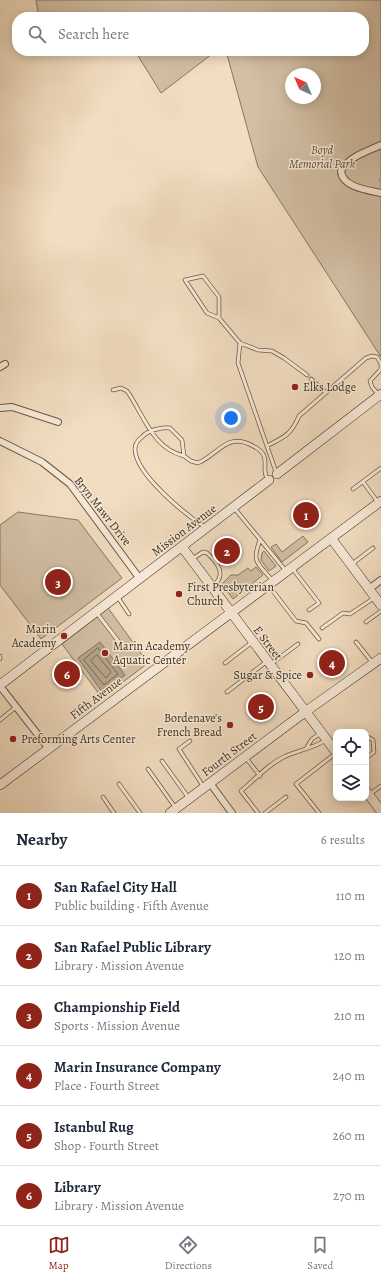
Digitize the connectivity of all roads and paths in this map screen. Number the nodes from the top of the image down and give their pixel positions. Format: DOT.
graph roads {
  1 [pos="381,144"];
  2 [pos="381,193"];
  3 [pos="219,318"];
  4 [pos="240,343"];
  5 [pos="381,365"];
  6 [pos="307,375"];
  7 [pos="311,379"];
  8 [pos="113,390"];
  9 [pos="325,392"];
  10 [pos="380,396"];
  11 [pos="0,408"];
  12 [pos="58,422"];
  13 [pos="150,432"];
  14 [pos="0,441"];
  15 [pos="267,446"];
  16 [pos="184,456"];
  17 [pos="381,468"];
  18 [pos="277,474"];
  19 [pos="269,480"];
  20 [pos="363,482"];
  21 [pos="353,489"];
  22 [pos="380,502"];
  23 [pos="234,507"];
  24 [pos="206,528"];
  25 [pos="331,538"];
  26 [pos="260,540"];
  27 [pos="182,547"];
  28 [pos="373,548"];
  29 [pos="191,560"];
  30 [pos="351,565"];
  31 [pos="290,570"];
  32 [pos="140,578"];
  33 [pos="381,580"];
  34 [pos="271,584"];
  35 [pos="211,587"];
  36 [pos="369,589"];
  37 [pos="117,596"];
  38 [pos="375,597"];
  39 [pos="381,605"];
  40 [pos="309,610"];
  41 [pos="381,611"];
  42 [pos="96,612"];
  43 [pos="230,612"];
  44 [pos="129,614"];
  45 [pos="366,622"];
  46 [pos="322,628"];
  47 [pos="319,639"];
  48 [pos="252,641"];
  49 [pos="119,642"];
  50 [pos="356,642"];
  51 [pos="298,644"];
  52 [pos="381,658"];
  53 [pos="225,663"];
  54 [pos="269,663"];
  55 [pos="373,664"];
  56 [pos="0,686"];
  57 [pos="227,692"];
  58 [pos="16,707"];
  59 [pos="305,712"];
  60 [pos="0,720"];
  61 [pos="324,736"];
  62 [pos="369,738"];
  63 [pos="190,741"];
  64 [pos="307,747"];
  65 [pos="49,749"];
  66 [pos="333,749"];
  67 [pos="333,755"];
  68 [pos="369,756"];
  69 [pos="245,757"];
  70 [pos="162,761"];
  71 [pos="148,769"];
  72 [pos="260,776"];
  73 [pos="119,784"];
  74 [pos="0,785"];
  75 [pos="207,785"];
  76 [pos="381,786"];
  77 [pos="369,792"];
  78 [pos="369,796"];
  79 [pos="103,797"];
  80 [pos="286,797"];
  81 [pos="189,799"];
  82 [pos="173,811"];
  83 [pos="381,811"];
  84 [pos="114,813"];
  85 [pos="140,813"];
  86 [pos="232,813"];
  87 [pos="258,813"];
  88 [pos="265,813"];
  89 [pos="319,813"];
  1 -- 2 [label="street"];
  3 -- 3 [label="lane"];
  3 -- 4 [label="lane"];
  4 -- 6 [label="lane"];
  4 -- 15 [label="lane"];
  5 -- 9 [label="lane"];
  5 -- 10 [label="lane"];
  7 -- 9 [label="lane"];
  8 -- 13 [label="lane"];
  9 -- 15 [label="lane"];
  10 -- 18 [label="street, Mission Avenue"];
  11 -- 12 [label="street"];
  13 -- 16 [label="lane"];
  13 -- 16 [label="lane"];
  13 -- 24 [label="lane"];
  14 -- 32 [label="street, Bryn Mawr Drive"];
  15 -- 18 [label="lane"];
  16 -- 19 [label="lane"];
  17 -- 20 [label="lane"];
  18 -- 19 [label="street, Mission Avenue"];
  19 -- 23 [label="street, Mission Avenue"];
  20 -- 21 [label="lane"];
  20 -- 22 [label="lane"];
  22 -- 25 [label="street, Fifth Avenue"];
  23 -- 24 [label="street, Mission Avenue"];
  23 -- 26 [label="lane"];
  24 -- 27 [label="street, Mission Avenue"];
  25 -- 30 [label="street"];
  25 -- 31 [label="street, Fifth Avenue"];
  26 -- 31 [label="lane"];
  26 -- 34 [label="lane"];
  27 -- 29 [label="street, E Street"];
  27 -- 32 [label="street, Mission Avenue"];
  28 -- 30 [label="lane"];
  29 -- 35 [label="street, E Street"];
  29 -- 35 [label="lane"];
  30 -- 36 [label="street"];
  31 -- 34 [label="street, Fifth Avenue"];
  31 -- 40 [label="lane"];
  32 -- 37 [label="street, Mission Avenue"];
  33 -- 36 [label="street"];
  34 -- 43 [label="street, Fifth Avenue"];
  34 -- 47 [label="lane"];
  35 -- 43 [label="street, E Street"];
  36 -- 38 [label="street"];
  37 -- 42 [label="street, Mission Avenue"];
  37 -- 44 [label="lane"];
  38 -- 39 [label="street"];
  38 -- 46 [label="lane"];
  41 -- 45 [label="lane"];
  42 -- 49 [label="lane"];
  42 -- 56 [label="street, Mission Avenue"];
  43 -- 48 [label="street, E Street"];
  43 -- 65 [label="street, Fifth Avenue"];
  48 -- 53 [label="lane"];
  48 -- 54 [label="street, E Street"];
  50 -- 55 [label="lane"];
  51 -- 54 [label="lane"];
  52 -- 55 [label="street, Fourth Street"];
  54 -- 57 [label="lane"];
  54 -- 59 [label="street, E Street"];
  55 -- 59 [label="street, Fourth Street"];
  56 -- 58 [label="street"];
  58 -- 60 [label="lane"];
  58 -- 65 [label="street"];
  59 -- 61 [label="street, E Street"];
  59 -- 69 [label="street, Fourth Street"];
  61 -- 64 [label="lane"];
  61 -- 64 [label="lane"];
  61 -- 66 [label="street, E Street"];
  62 -- 68 [label="lane"];
  63 -- 75 [label="lane"];
  64 -- 72 [label="lane"];
  65 -- 74 [label="street, Fifth Avenue"];
  67 -- 89 [label="lane"];
  69 -- 72 [label="lane"];
  69 -- 75 [label="street, Fourth Street"];
  70 -- 81 [label="lane"];
  71 -- 82 [label="lane"];
  72 -- 87 [label="lane"];
  73 -- 85 [label="lane"];
  75 -- 81 [label="street, Fourth Street"];
  75 -- 86 [label="street"];
  76 -- 77 [label="lane"];
  78 -- 83 [label="street"];
  79 -- 84 [label="lane"];
  80 -- 88 [label="lane"];
  81 -- 82 [label="street, Fourth Street"];
}
